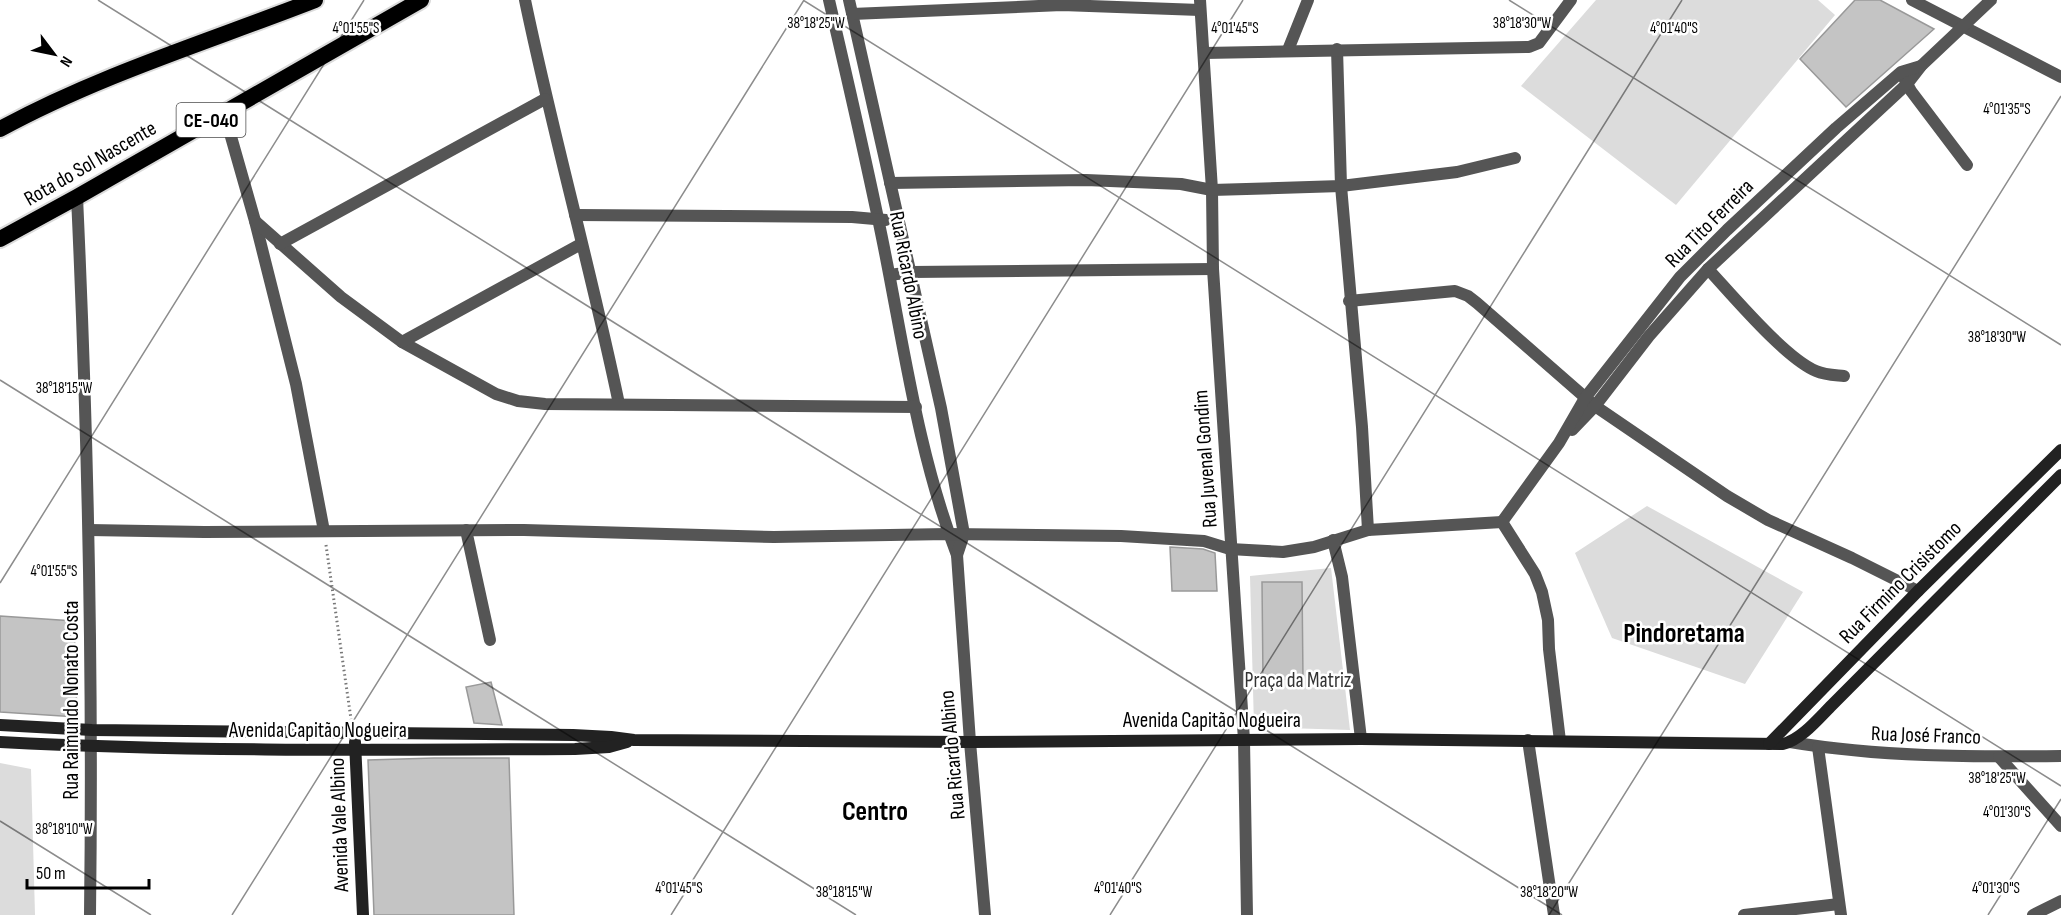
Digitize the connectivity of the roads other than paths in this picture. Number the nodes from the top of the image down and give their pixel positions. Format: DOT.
graph roads {
  1 [pos="315,0"];
  2 [pos="421,0"];
  3 [pos="525,0"];
  4 [pos="829,0"];
  5 [pos="849,0"];
  6 [pos="1308,0"];
  7 [pos="1571,0"];
  8 [pos="1912,0"];
  9 [pos="1991,0"];
  10 [pos="1200,5"];
  11 [pos="852,14"];
  12 [pos="1964,25"];
  13 [pos="1337,49"];
  14 [pos="1288,50"];
  15 [pos="1204,53"];
  16 [pos="1921,66"];
  17 [pos="1901,72"];
  18 [pos="2061,77"];
  19 [pos="1907,84"];
  20 [pos="545,99"];
  21 [pos="873,106"];
  22 [pos="224,112"];
  23 [pos="855,112"];
  24 [pos="0,129"];
  25 [pos="1515,158"];
  26 [pos="1967,165"];
  27 [pos="890,183"];
  28 [pos="1341,186"];
  29 [pos="1212,190"];
  30 [pos="77,197"];
  31 [pos="575,214"];
  32 [pos="879,220"];
  33 [pos="899,221"];
  34 [pos="255,222"];
  35 [pos="0,239"];
  36 [pos="280,244"];
  37 [pos="581,244"];
  38 [pos="1708,269"];
  39 [pos="1213,270"];
  40 [pos="911,272"];
  41 [pos="890,275"];
  42 [pos="1349,301"];
  43 [pos="402,342"];
  44 [pos="1844,376"];
  45 [pos="1590,402"];
  46 [pos="619,404"];
  47 [pos="916,407"];
  48 [pos="2061,450"];
  49 [pos="2061,475"];
  50 [pos="1502,522"];
  51 [pos="89,530"];
  52 [pos="466,530"];
  53 [pos="1368,530"];
  54 [pos="324,531"];
  55 [pos="948,534"];
  56 [pos="964,534"];
  57 [pos="1333,540"];
  58 [pos="1230,549"];
  59 [pos="957,555"];
  60 [pos="1918,591"];
  61 [pos="490,640"];
  62 [pos="0,724"];
  63 [pos="92,730"];
  64 [pos="354,733"];
  65 [pos="1361,739"];
  66 [pos="634,740"];
  67 [pos="1244,740"];
  68 [pos="1528,740"];
  69 [pos="0,741"];
  70 [pos="1560,741"];
  71 [pos="970,742"];
  72 [pos="1790,742"];
  73 [pos="1769,744"];
  74 [pos="92,747"];
  75 [pos="1818,747"];
  76 [pos="356,750"];
  77 [pos="2061,756"];
  78 [pos="1999,757"];
  79 [pos="2061,826"];
  80 [pos="2061,901"];
  81 [pos="1840,910"];
  82 [pos="90,915"];
  83 [pos="363,915"];
  84 [pos="985,915"];
  85 [pos="1247,915"];
  86 [pos="1554,915"];
  87 [pos="1744,915"];
  88 [pos="2033,915"];
  1 -- 24 [label="highway"];
  2 -- 22 [label="highway, Rota do Sol Nascente / CE-040"];
  3 -- 20 [label="street"];
  4 -- 23 [label="street, Rua Ricardo Albino"];
  5 -- 11 [label="street, Rua Ricardo Albino"];
  6 -- 14 [label="street"];
  7 -- 13 [label="street"];
  8 -- 12 [label="street"];
  9 -- 12 [label="street, Rua Tito Ferreira"];
  10 -- 11 [label="street"];
  10 -- 15 [label="street, Rua Juvenal Gondim"];
  11 -- 21 [label="street, Rua Ricardo Albino"];
  12 -- 16 [label="street, Rua Tito Ferreira"];
  12 -- 18 [label="street"];
  13 -- 14 [label="street"];
  13 -- 28 [label="street"];
  14 -- 15 [label="street"];
  15 -- 29 [label="street, Rua Juvenal Gondim"];
  16 -- 17 [label="street, Rua Tito Ferreira"];
  16 -- 19 [label="street, Rua Tito Ferreira"];
  17 -- 19 [label="street"];
  17 -- 45 [label="street, Rua Tito Ferreira"];
  19 -- 26 [label="street"];
  19 -- 38 [label="street, Rua Tito Ferreira"];
  20 -- 31 [label="street"];
  20 -- 36 [label="street"];
  21 -- 23 [label="street"];
  21 -- 27 [label="street, Rua Ricardo Albino"];
  22 -- 30 [label="highway, Rota do Sol Nascente / CE-040"];
  22 -- 34 [label="street"];
  23 -- 32 [label="street, Rua Ricardo Albino"];
  25 -- 28 [label="street"];
  27 -- 29 [label="street"];
  27 -- 33 [label="street, Rua Ricardo Albino"];
  28 -- 29 [label="street"];
  28 -- 42 [label="street"];
  29 -- 39 [label="street, Rua Juvenal Gondim"];
  30 -- 35 [label="highway, Rota do Sol Nascente / CE-040"];
  30 -- 51 [label="street, Rua Raimundo Nonato Costa"];
  31 -- 32 [label="street"];
  31 -- 37 [label="street"];
  32 -- 33 [label="street"];
  32 -- 41 [label="street, Rua Ricardo Albino"];
  33 -- 40 [label="street, Rua Ricardo Albino"];
  34 -- 36 [label="street"];
  34 -- 54 [label="street"];
  36 -- 43 [label="street"];
  37 -- 43 [label="street"];
  37 -- 46 [label="street"];
  38 -- 44 [label="street"];
  38 -- 45 [label="street, Rua Tito Ferreira"];
  39 -- 40 [label="street"];
  39 -- 58 [label="street, Rua Juvenal Gondim"];
  40 -- 41 [label="street"];
  40 -- 56 [label="street, Rua Ricardo Albino"];
  41 -- 47 [label="street, Rua Ricardo Albino"];
  42 -- 45 [label="street"];
  42 -- 53 [label="street"];
  43 -- 46 [label="street"];
  45 -- 50 [label="street, Rua Tito Ferreira"];
  45 -- 60 [label="street"];
  46 -- 47 [label="street"];
  47 -- 55 [label="street, Rua Ricardo Albino"];
  48 -- 60 [label="main road, Rua Firmino Crisistomo"];
  49 -- 72 [label="main road, Rua Firmino Crisistomo"];
  50 -- 53 [label="street"];
  50 -- 70 [label="street"];
  51 -- 54 [label="street"];
  51 -- 63 [label="street, Rua Raimundo Nonato Costa"];
  52 -- 54 [label="street"];
  52 -- 55 [label="street"];
  52 -- 61 [label="street"];
  53 -- 57 [label="street"];
  55 -- 56 [label="street"];
  55 -- 59 [label="street, Rua Ricardo Albino"];
  56 -- 58 [label="street"];
  56 -- 59 [label="street, Rua Ricardo Albino"];
  57 -- 58 [label="street"];
  57 -- 65 [label="street"];
  58 -- 67 [label="street, Rua Juvenal Gondim"];
  59 -- 71 [label="street, Rua Ricardo Albino"];
  60 -- 73 [label="main road, Rua Firmino Crisistomo"];
  62 -- 63 [label="main road, Avenida Capitão Nogueira"];
  63 -- 64 [label="main road, Avenida Capitão Nogueira"];
  63 -- 74 [label="street, Rua Raimundo Nonato Costa"];
  64 -- 66 [label="main road, Avenida Capitão Nogueira"];
  64 -- 76 [label="main road, Avenida Vale Albino"];
  65 -- 67 [label="main road, Avenida Capitão Nogueira"];
  65 -- 68 [label="main road, Avenida Capitão Nogueira"];
  66 -- 71 [label="main road, Avenida Capitão Nogueira"];
  66 -- 76 [label="main road, Avenida Capitão Nogueira"];
  67 -- 71 [label="main road, Avenida Capitão Nogueira"];
  67 -- 85 [label="street, Rua Juvenal Gondim"];
  68 -- 70 [label="main road, Avenida Capitão Nogueira"];
  68 -- 86 [label="street"];
  69 -- 74 [label="main road, Avenida Capitão Nogueira"];
  70 -- 73 [label="main road, Avenida Capitão Nogueira"];
  71 -- 84 [label="street, Rua Ricardo Albino"];
  72 -- 73 [label="main road, Avenida Capitão Nogueira"];
  72 -- 75 [label="street, Rua José Franco"];
  74 -- 76 [label="main road, Avenida Capitão Nogueira"];
  74 -- 82 [label="street, Rua Raimundo Nonato Costa"];
  75 -- 78 [label="street, Rua José Franco"];
  75 -- 81 [label="street"];
  76 -- 83 [label="main road, Avenida Vale Albino"];
  77 -- 78 [label="street, Rua José Franco"];
  78 -- 79 [label="street"];
  80 -- 88 [label="street"];
  81 -- 87 [label="street"];
}
